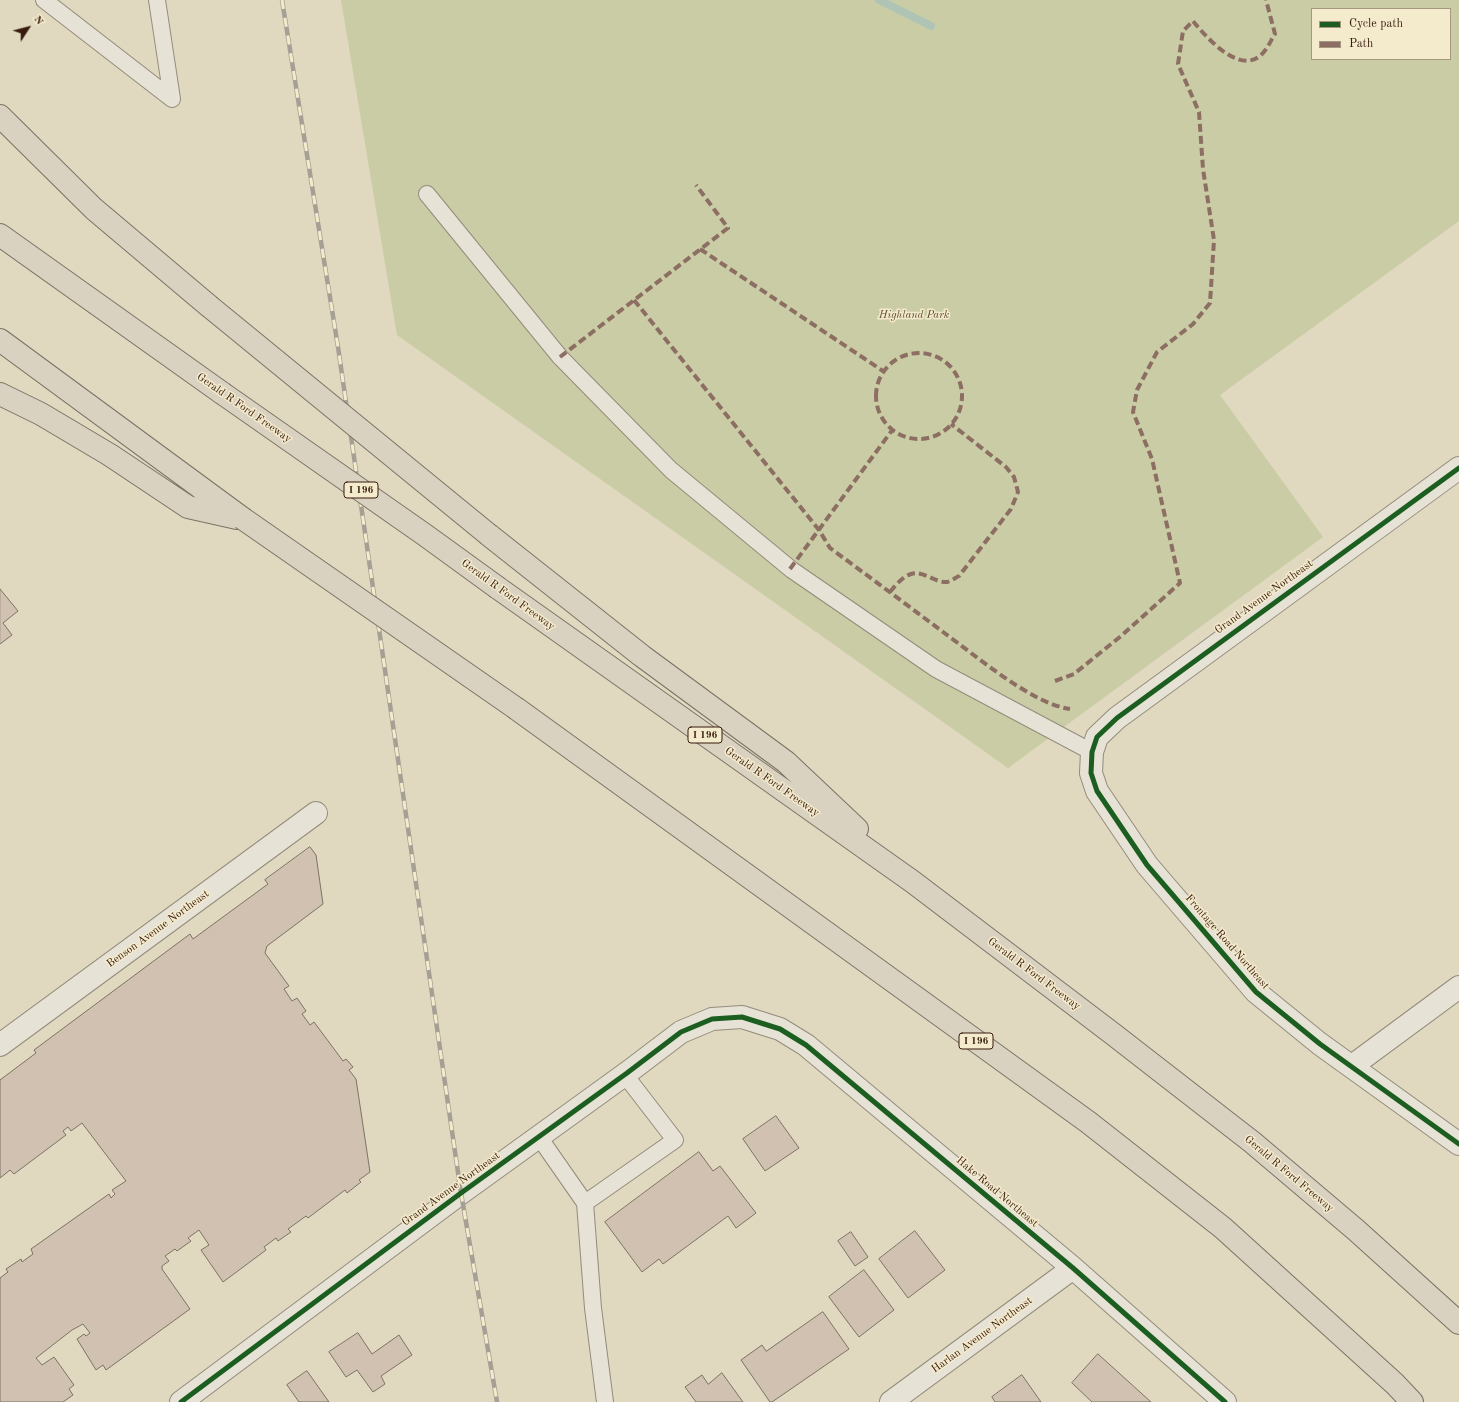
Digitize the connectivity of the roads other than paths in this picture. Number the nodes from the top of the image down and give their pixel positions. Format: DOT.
graph roads {
  1 [pos="44,0"];
  2 [pos="155,2"];
  3 [pos="0,116"];
  4 [pos="427,194"];
  5 [pos="0,235"];
  6 [pos="0,340"];
  7 [pos="0,394"];
  8 [pos="1459,468"];
  9 [pos="242,518"];
  10 [pos="1092,752"];
  11 [pos="316,812"];
  12 [pos="913,882"];
  13 [pos="1459,987"];
  14 [pos="742,1017"];
  15 [pos="0,1045"];
  16 [pos="1352,1066"];
  17 [pos="625,1075"];
  18 [pos="539,1137"];
  19 [pos="1459,1144"];
  20 [pos="585,1203"];
  21 [pos="1073,1268"];
  22 [pos="1459,1323"];
  23 [pos="182,1402"];
  24 [pos="604,1402"];
  25 [pos="891,1402"];
  26 [pos="1226,1402"];
  27 [pos="1412,1402"];
  1 -- 2 [label="lane"];
  3 -- 12 [label="highway, bridge"];
  4 -- 10 [label="lane"];
  5 -- 12 [label="highway, Gerald R Ford Freeway / I 196, bridge"];
  6 -- 9 [label="highway, I 196"];
  7 -- 9 [label="highway"];
  8 -- 10 [label="street, Grand Avenue Northeast"];
  9 -- 27 [label="highway, I 196, bridge"];
  10 -- 16 [label="street, Frontage Road Northeast"];
  11 -- 15 [label="street, Benson Avenue Northeast"];
  12 -- 22 [label="highway, Gerald R Ford Freeway / I 196"];
  13 -- 16 [label="street"];
  14 -- 17 [label="street, Grand Avenue Northeast"];
  14 -- 21 [label="street, Hake Road Northeast"];
  16 -- 19 [label="street, Frontage Road Northeast"];
  17 -- 18 [label="street, Grand Avenue Northeast"];
  17 -- 20 [label="lane"];
  18 -- 20 [label="lane"];
  18 -- 23 [label="street, Grand Avenue Northeast"];
  20 -- 24 [label="lane"];
  21 -- 25 [label="street, Harlan Avenue Northeast"];
  21 -- 26 [label="street, Hake Road Northeast"];
}
